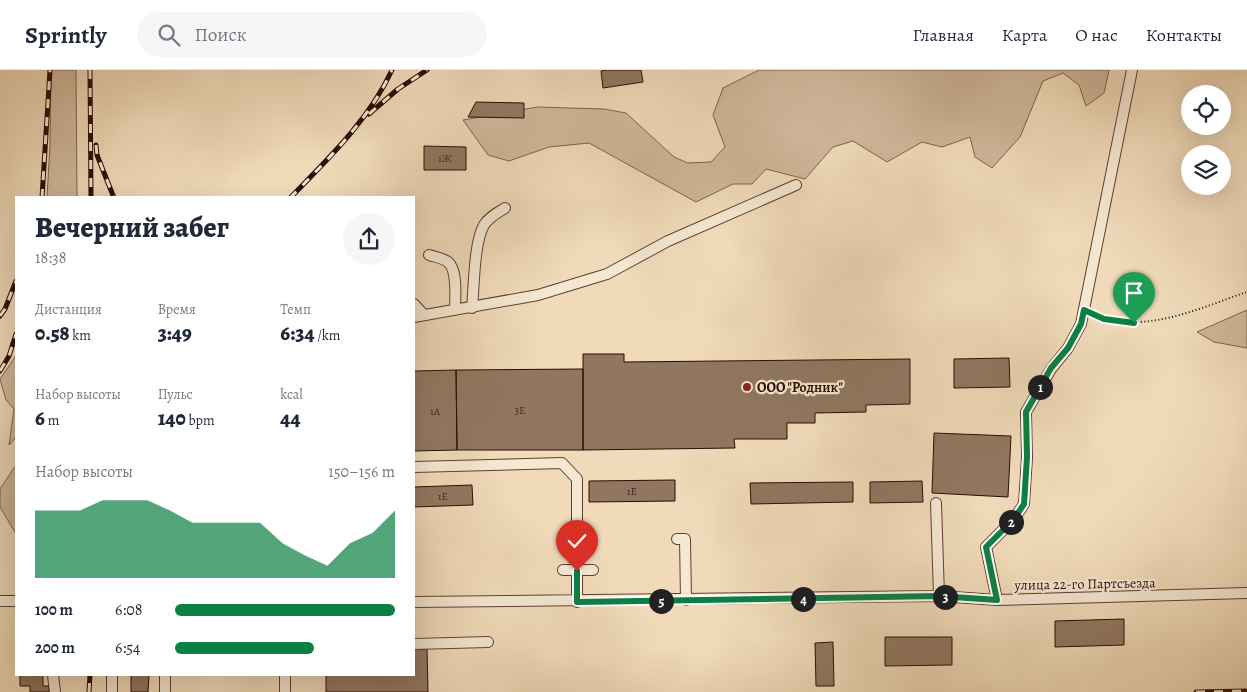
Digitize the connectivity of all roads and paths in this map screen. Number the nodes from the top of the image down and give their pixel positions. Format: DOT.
graph roads {
  1 [pos="1132,70"];
  2 [pos="796,185"];
  3 [pos="505,208"];
  4 [pos="429,255"];
  5 [pos="1247,292"];
  6 [pos="472,308"];
  7 [pos="455,310"];
  8 [pos="1084,310"];
  9 [pos="419,316"];
  10 [pos="415,467"];
  11 [pos="936,502"];
  12 [pos="677,539"];
  13 [pos="563,570"];
  14 [pos="593,570"];
  15 [pos="577,571"];
  16 [pos="1247,593"];
  17 [pos="939,596"];
  18 [pos="686,600"];
  19 [pos="997,600"];
  20 [pos="0,601"];
  21 [pos="15,601"];
  22 [pos="415,602"];
  23 [pos="577,602"];
  24 [pos="488,642"];
  25 [pos="415,644"];
  26 [pos="53,676"];
  27 [pos="112,676"];
  28 [pos="166,676"];
  29 [pos="285,676"];
  30 [pos="55,692"];
  31 [pos="112,692"];
  32 [pos="165,692"];
  33 [pos="285,692"];
  1 -- 8 [label="street"];
  2 -- 6 [label="street"];
  3 -- 6 [label="street"];
  4 -- 7 [label="street"];
  5 -- 8 [label="path"];
  6 -- 7 [label="street"];
  7 -- 9 [label="street"];
  8 -- 19 [label="street"];
  10 -- 15 [label="street"];
  11 -- 17 [label="street"];
  12 -- 18 [label="street"];
  13 -- 15 [label="street"];
  14 -- 15 [label="street"];
  15 -- 23 [label="street"];
  16 -- 19 [label="street, улица 22-го Партсъезда"];
  17 -- 18 [label="street, улица 22-го Партсъезда"];
  17 -- 19 [label="street, улица 22-го Партсъезда"];
  18 -- 23 [label="street, улица 22-го Партсъезда"];
  20 -- 21 [label="street"];
  22 -- 23 [label="street, улица 22-го Партсъезда"];
  24 -- 25 [label="street"];
  26 -- 30 [label="street"];
  27 -- 31 [label="street"];
  28 -- 32 [label="street"];
  29 -- 33 [label="street"];
}
